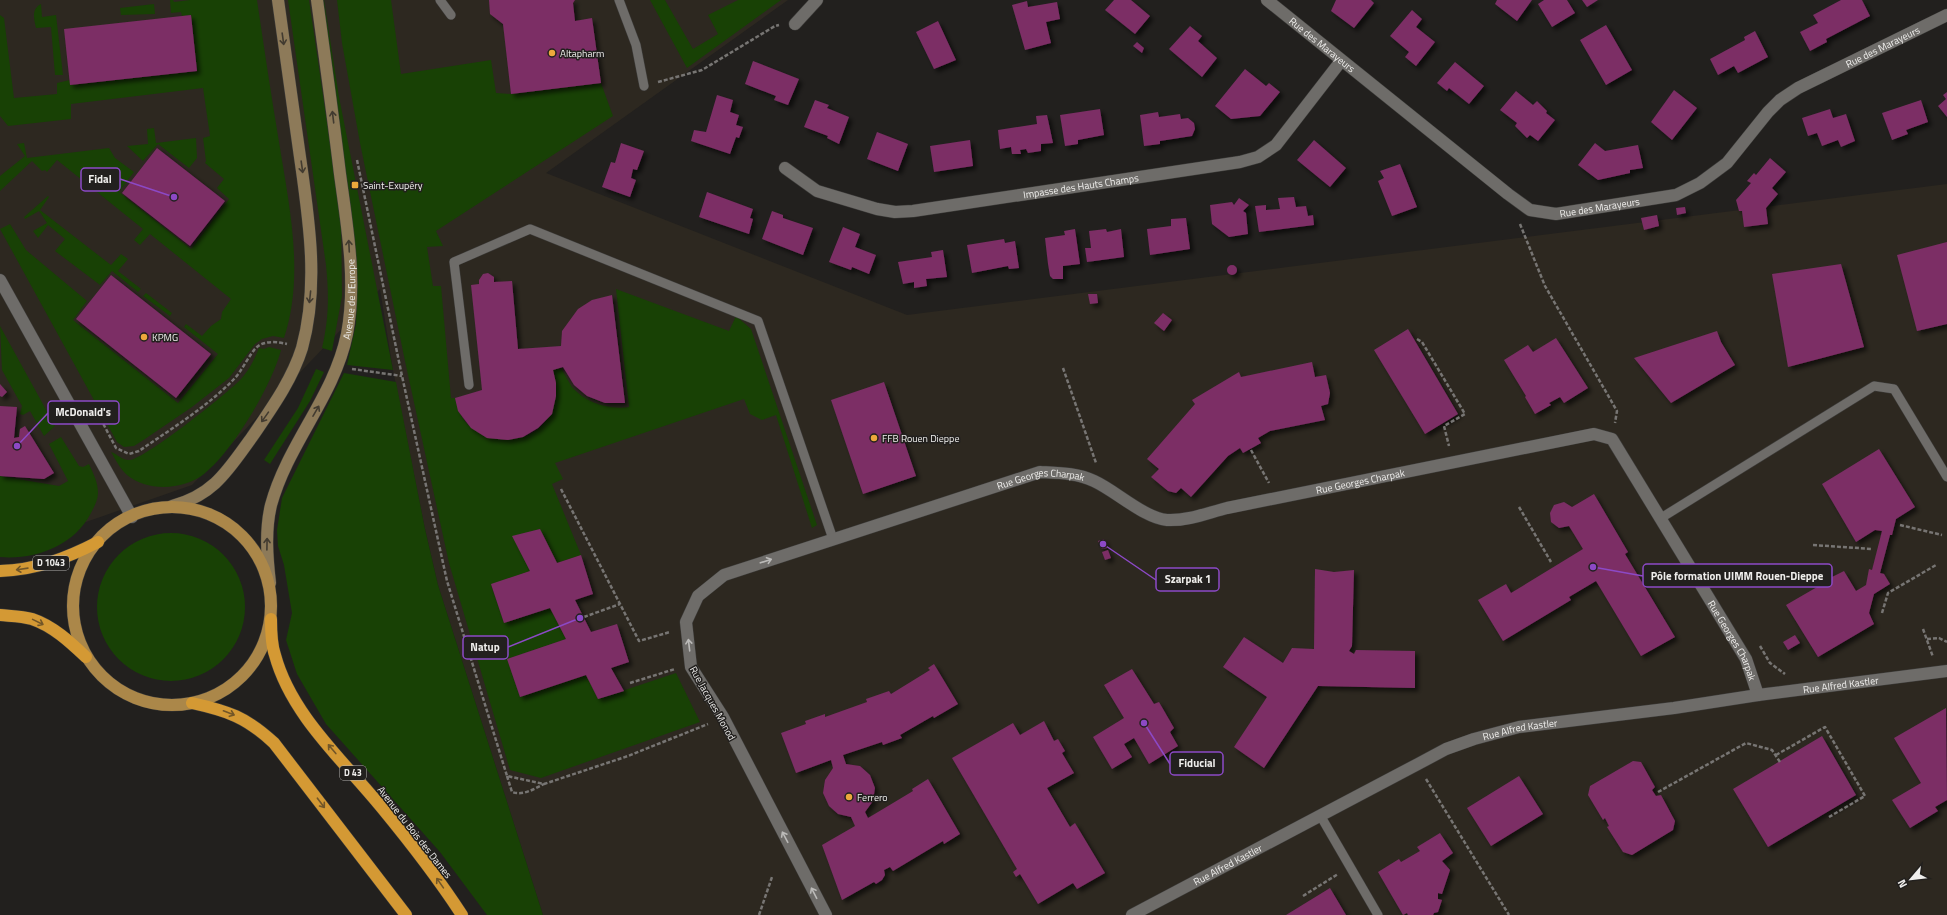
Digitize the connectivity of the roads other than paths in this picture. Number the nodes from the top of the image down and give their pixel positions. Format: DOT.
graph roads {
  1 [pos="278,0"];
  2 [pos="317,0"];
  3 [pos="440,0"];
  4 [pos="619,0"];
  5 [pos="817,0"];
  6 [pos="1267,0"];
  7 [pos="451,15"];
  8 [pos="1947,15"];
  9 [pos="795,24"];
  10 [pos="1341,61"];
  11 [pos="644,86"];
  12 [pos="785,168"];
  13 [pos="0,280"];
  14 [pos="5,298"];
  15 [pos="469,385"];
  16 [pos="1947,477"];
  17 [pos="172,506"];
  18 [pos="132,517"];
  19 [pos="1661,518"];
  20 [pos="833,539"];
  21 [pos="98,542"];
  22 [pos="0,571"];
  23 [pos="270,583"];
  24 [pos="0,615"];
  25 [pos="271,619"];
  26 [pos="86,657"];
  27 [pos="1942,672"];
  28 [pos="1758,695"];
  29 [pos="192,703"];
  30 [pos="1320,815"];
  31 [pos="406,915"];
  32 [pos="462,915"];
  33 [pos="826,915"];
  34 [pos="1132,915"];
  35 [pos="1378,915"];
  1 -- 17 [label="main road, one-way"];
  23 -- 2 [label="main road, Avenue de l'Europe, one-way"];
  3 -- 7 [label="lane"];
  4 -- 11 [label="lane"];
  5 -- 9 [label="street"];
  6 -- 10 [label="street, Rue des Marayeurs"];
  8 -- 10 [label="street, Rue des Marayeurs"];
  10 -- 12 [label="street, Impasse des Hauts Champs"];
  13 -- 14 [label="street"];
  14 -- 18 [label="street"];
  15 -- 20 [label="lane"];
  16 -- 19 [label="lane"];
  17 -- 18 [label="main road"];
  17 -- 23 [label="main road"];
  18 -- 21 [label="main road"];
  19 -- 20 [label="street, Rue Georges Charpak"];
  19 -- 28 [label="street, Rue Georges Charpak"];
  33 -- 20 [label="street, Rue Jacques Monod, one-way"];
  21 -- 22 [label="highway, D 1043, one-way"];
  21 -- 26 [label="main road"];
  23 -- 25 [label="main road"];
  24 -- 26 [label="highway, one-way"];
  25 -- 29 [label="main road"];
  32 -- 25 [label="highway, Avenue du Bois des Dames / D 43, one-way"];
  26 -- 29 [label="main road"];
  27 -- 28 [label="street, Rue Alfred Kastler"];
  28 -- 30 [label="street, Rue Alfred Kastler"];
  29 -- 31 [label="highway, one-way"];
  30 -- 34 [label="street, Rue Alfred Kastler"];
  30 -- 35 [label="lane"];
}
